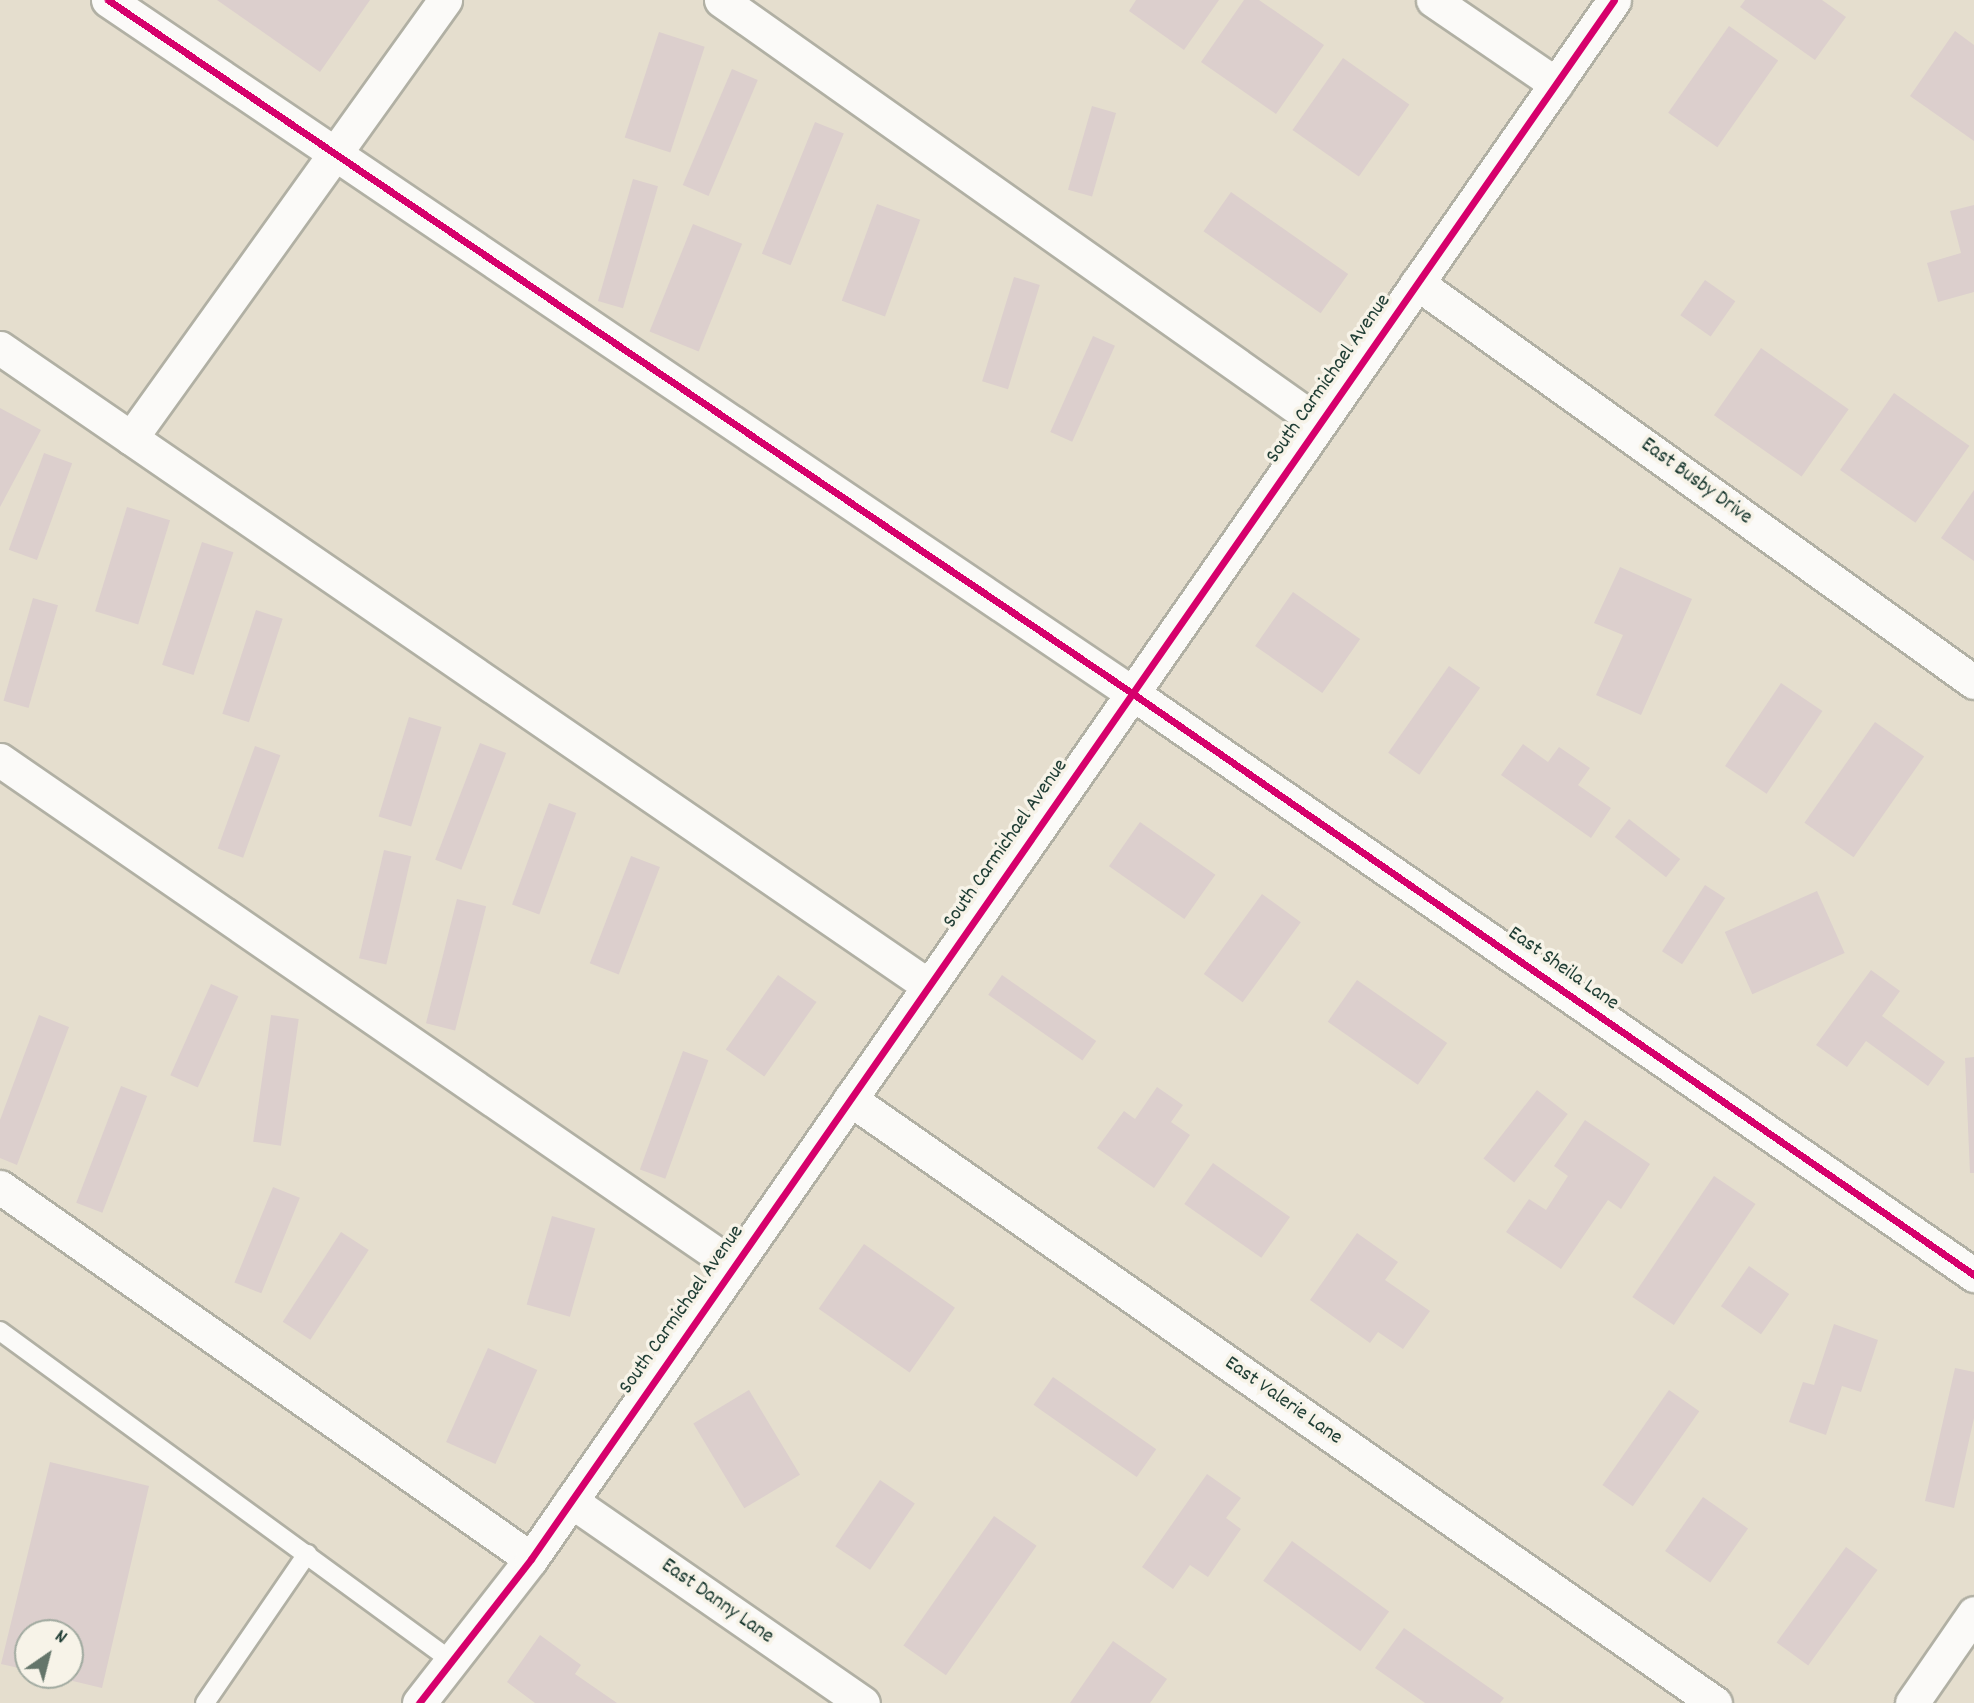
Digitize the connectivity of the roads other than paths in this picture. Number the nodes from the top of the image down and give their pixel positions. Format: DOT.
graph roads {
  1 [pos="108,0"];
  2 [pos="445,0"];
  3 [pos="721,0"];
  4 [pos="1433,0"];
  5 [pos="1614,0"];
  6 [pos="1556,84"];
  7 [pos="336,154"];
  8 [pos="1417,283"];
  9 [pos="0,348"];
  10 [pos="1320,424"];
  11 [pos="131,438"];
  12 [pos="1974,682"];
  13 [pos="1132,693"];
  14 [pos="0,760"];
  15 [pos="929,986"];
  16 [pos="850,1099"];
  17 [pos="0,1186"];
  18 [pos="734,1266"];
  19 [pos="1974,1275"];
  20 [pos="0,1331"];
  21 [pos="571,1501"];
  22 [pos="307,1554"];
  23 [pos="531,1559"];
  24 [pos="1974,1613"];
  25 [pos="449,1659"];
  26 [pos="205,1703"];
  27 [pos="419,1703"];
  28 [pos="863,1703"];
  29 [pos="1716,1703"];
  30 [pos="1912,1703"];
  1 -- 7 [label="street, East Sheila Lane"];
  2 -- 7 [label="street"];
  3 -- 10 [label="street"];
  4 -- 6 [label="street"];
  5 -- 6 [label="street, South Carmichael Avenue"];
  6 -- 8 [label="street, South Carmichael Avenue"];
  7 -- 11 [label="street"];
  7 -- 13 [label="street, East Sheila Lane"];
  8 -- 10 [label="street, South Carmichael Avenue"];
  8 -- 12 [label="street, East Busby Drive"];
  9 -- 11 [label="street"];
  10 -- 13 [label="street, South Carmichael Avenue"];
  11 -- 15 [label="street"];
  13 -- 15 [label="street, South Carmichael Avenue"];
  13 -- 19 [label="street, East Sheila Lane"];
  14 -- 18 [label="street"];
  15 -- 16 [label="street, South Carmichael Avenue"];
  16 -- 18 [label="street, South Carmichael Avenue"];
  16 -- 29 [label="street, East Valerie Lane"];
  17 -- 23 [label="street"];
  18 -- 21 [label="street, South Carmichael Avenue"];
  20 -- 22 [label="lane"];
  21 -- 23 [label="street, South Carmichael Avenue"];
  21 -- 28 [label="street, East Danny Lane"];
  22 -- 25 [label="lane"];
  22 -- 26 [label="lane"];
  23 -- 25 [label="street, South Carmichael Avenue"];
  24 -- 30 [label="street"];
  25 -- 27 [label="street, South Carmichael Avenue"];
}
